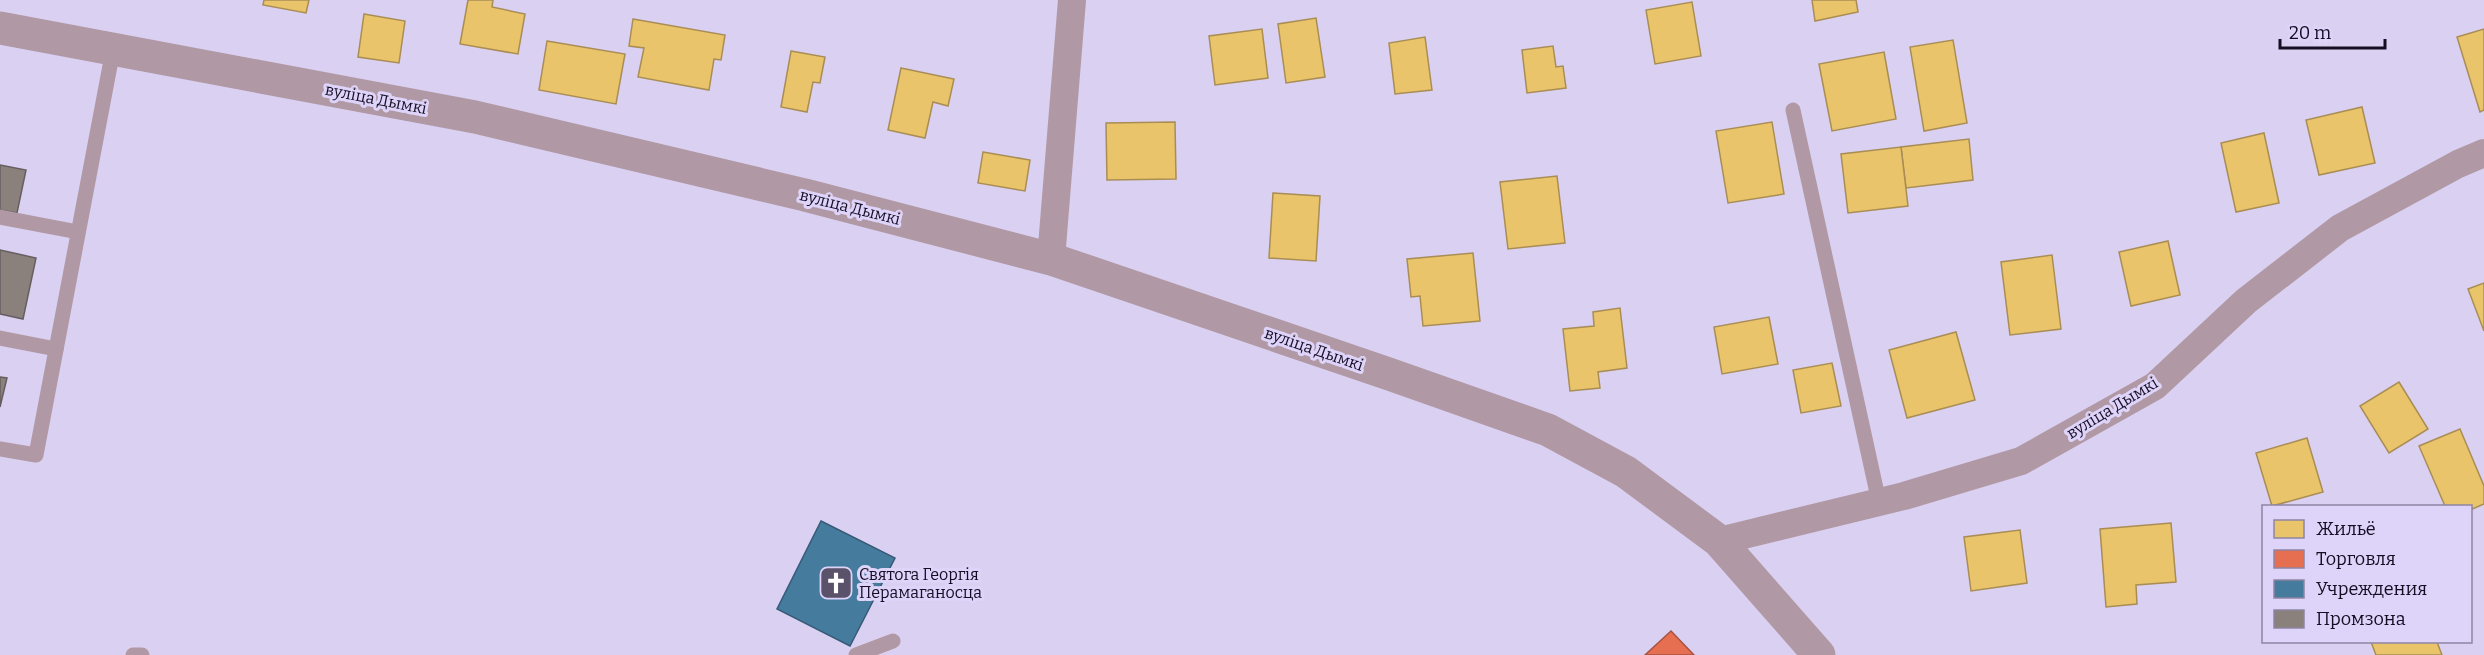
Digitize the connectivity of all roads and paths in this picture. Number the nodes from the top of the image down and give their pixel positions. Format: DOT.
graph roads {
  1 [pos="1072,0"];
  2 [pos="0,28"];
  3 [pos="113,50"];
  4 [pos="1793,110"];
  5 [pos="2484,153"];
  6 [pos="0,217"];
  7 [pos="78,232"];
  8 [pos="1050,259"];
  9 [pos="0,338"];
  10 [pos="56,349"];
  11 [pos="0,449"];
  12 [pos="1879,502"];
  13 [pos="1719,541"];
  14 [pos="893,641"];
  15 [pos="133,655"];
  16 [pos="142,655"];
  17 [pos="856,655"];
  18 [pos="1819,655"];
  1 -- 8 [label="street"];
  2 -- 3 [label="street, вуліца Дымкі"];
  3 -- 7 [label="lane"];
  3 -- 8 [label="street, вуліца Дымкі"];
  4 -- 12 [label="lane"];
  5 -- 12 [label="street, вуліца Дымкі"];
  6 -- 7 [label="lane"];
  7 -- 10 [label="lane"];
  8 -- 13 [label="street, вуліца Дымкі"];
  9 -- 10 [label="lane"];
  10 -- 11 [label="lane"];
  12 -- 13 [label="street, вуліца Дымкі"];
  13 -- 18 [label="street, вуліца Дымкі"];
  14 -- 17 [label="lane"];
  15 -- 16 [label="lane"];
}
